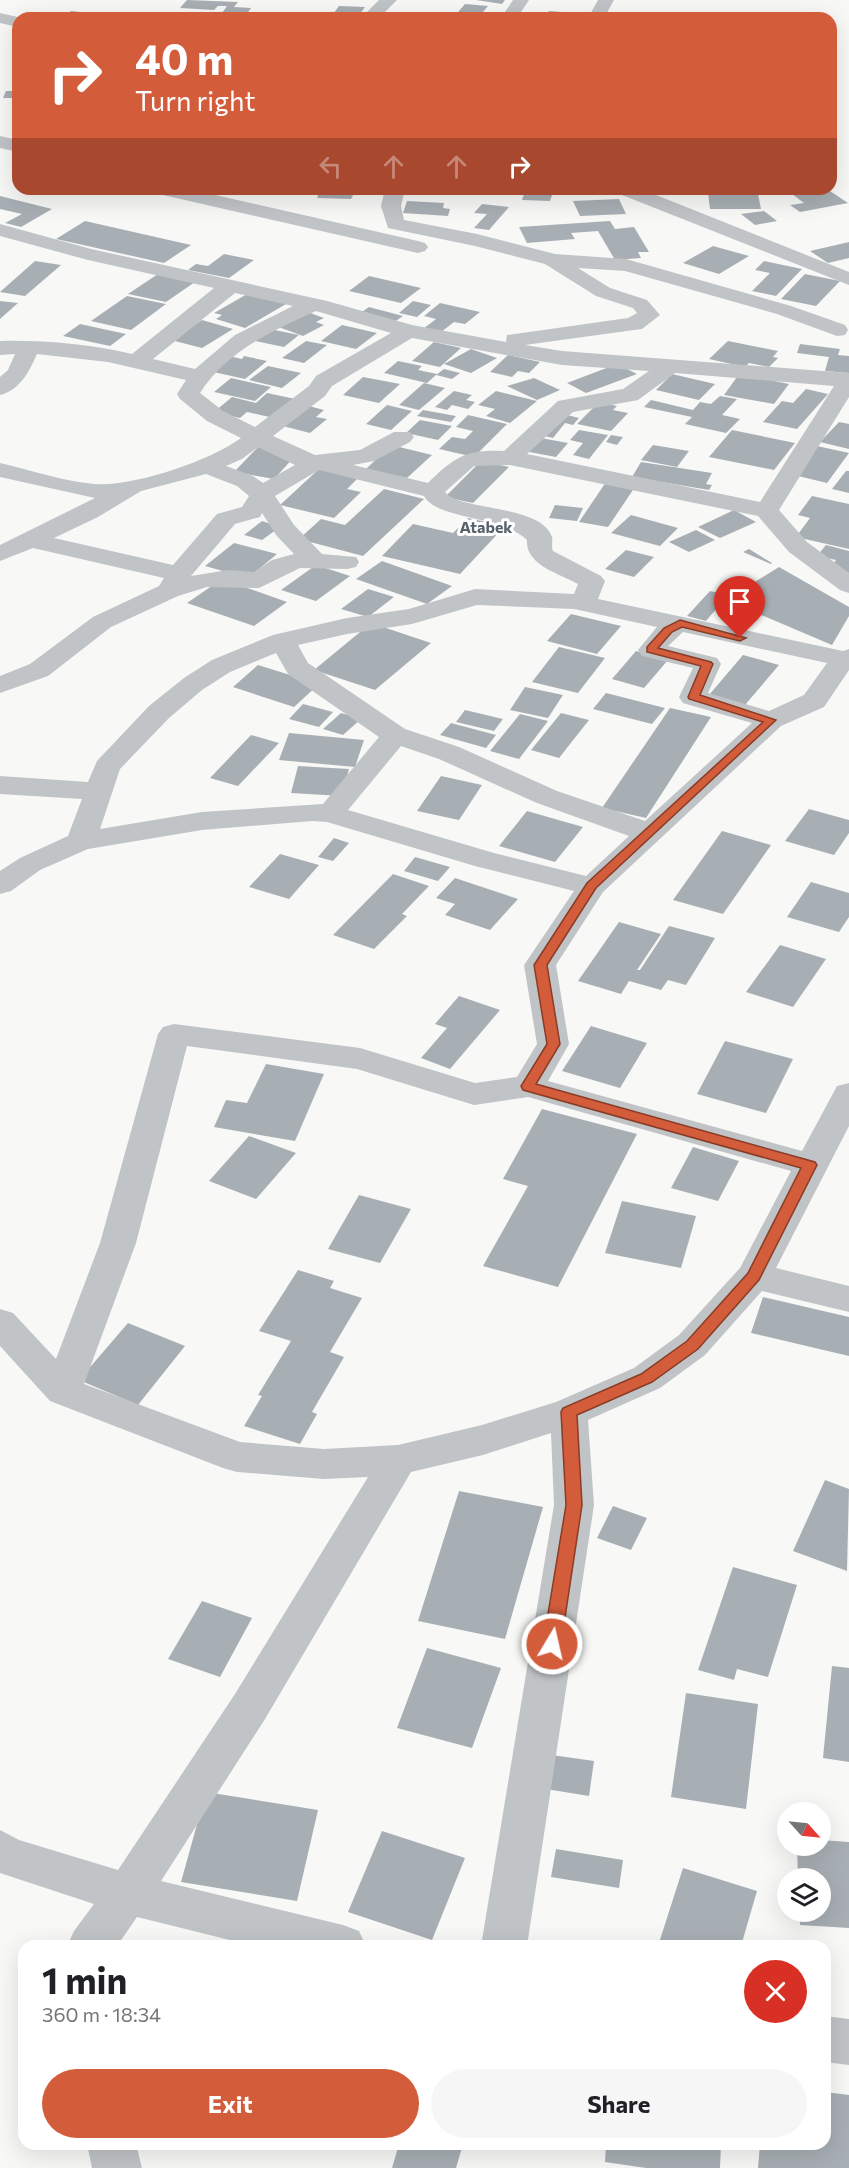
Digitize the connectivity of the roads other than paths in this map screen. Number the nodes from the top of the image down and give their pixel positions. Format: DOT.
graph roads {
  1 [pos="389,0"];
  2 [pos="376,12"];
  3 [pos="190,195"];
  4 [pos="394,195"];
  5 [pos="639,195"];
  6 [pos="0,230"];
  7 [pos="552,260"];
  8 [pos="849,279"];
  9 [pos="231,286"];
  10 [pos="596,287"];
  11 [pos="314,304"];
  12 [pos="837,330"];
  13 [pos="409,331"];
  14 [pos="28,347"];
  15 [pos="497,347"];
  16 [pos="0,348"];
  17 [pos="136,362"];
  18 [pos="671,366"];
  19 [pos="198,376"];
  20 [pos="849,381"];
  21 [pos="0,388"];
  22 [pos="838,415"];
  23 [pos="257,437"];
  24 [pos="402,437"];
  25 [pos="510,458"];
  26 [pos="316,462"];
  27 [pos="206,466"];
  28 [pos="0,470"];
  29 [pos="133,486"];
  30 [pos="433,491"];
  31 [pos="262,494"];
  32 [pos="766,510"];
  33 [pos="31,540"];
  34 [pos="0,554"];
  35 [pos="315,561"];
  36 [pos="347,562"];
  37 [pos="174,582"];
  38 [pos="849,585"];
  39 [pos="583,604"];
  40 [pos="680,623"];
  41 [pos="282,641"];
  42 [pos="847,659"];
  43 [pos="0,685"];
  44 [pos="771,720"];
  45 [pos="395,735"];
  46 [pos="0,785"];
  47 [pos="98,791"];
  48 [pos="330,814"];
  49 [pos="650,833"];
  50 [pos="81,841"];
  51 [pos="0,885"];
  52 [pos="592,886"];
  53 [pos="528,1086"];
  54 [pos="849,1094"];
  55 [pos="810,1165"];
  56 [pos="754,1276"];
  57 [pos="849,1299"];
  58 [pos="0,1322"];
  59 [pos="63,1391"];
  60 [pos="569,1412"];
  61 [pos="398,1460"];
  62 [pos="0,1850"];
  63 [pos="128,1894"];
  64 [pos="94,1940"];
  65 [pos="318,1940"];
  66 [pos="505,1940"];
  67 [pos="831,2039"];
  68 [pos="849,2042"];
  69 [pos="113,2150"];
  70 [pos="117,2168"];
  1 -- 2 [label="street"];
  3 -- 10 [label="street"];
  4 -- 7 [label="street"];
  5 -- 8 [label="street"];
  6 -- 9 [label="street"];
  7 -- 10 [label="street"];
  7 -- 12 [label="street"];
  9 -- 11 [label="street"];
  9 -- 17 [label="street"];
  10 -- 15 [label="street"];
  11 -- 13 [label="street"];
  11 -- 19 [label="street"];
  13 -- 15 [label="street"];
  13 -- 23 [label="street"];
  14 -- 16 [label="street"];
  14 -- 17 [label="street"];
  14 -- 21 [label="street"];
  15 -- 18 [label="street"];
  17 -- 19 [label="street"];
  18 -- 20 [label="street"];
  18 -- 25 [label="street"];
  19 -- 23 [label="street"];
  20 -- 22 [label="street"];
  22 -- 32 [label="street"];
  23 -- 26 [label="street"];
  23 -- 27 [label="street"];
  24 -- 26 [label="street"];
  25 -- 30 [label="street"];
  25 -- 32 [label="street"];
  26 -- 30 [label="street"];
  26 -- 31 [label="street"];
  27 -- 29 [label="street"];
  27 -- 31 [label="street"];
  28 -- 29 [label="street"];
  29 -- 33 [label="street"];
  30 -- 39 [label="street"];
  31 -- 35 [label="street"];
  31 -- 37 [label="street"];
  32 -- 38 [label="street"];
  33 -- 34 [label="street"];
  33 -- 37 [label="street"];
  35 -- 36 [label="street"];
  35 -- 37 [label="street"];
  37 -- 43 [label="street"];
  39 -- 40 [label="street"];
  39 -- 41 [label="street"];
  40 -- 42 [label="street"];
  40 -- 44 [label="street"];
  41 -- 45 [label="street"];
  41 -- 47 [label="street"];
  42 -- 44 [label="street"];
  44 -- 49 [label="street"];
  45 -- 48 [label="street"];
  45 -- 49 [label="street"];
  46 -- 47 [label="street"];
  47 -- 50 [label="street"];
  48 -- 50 [label="street"];
  48 -- 52 [label="street"];
  49 -- 52 [label="street"];
  50 -- 51 [label="street"];
  52 -- 53 [label="street"];
  53 -- 55 [label="street"];
  53 -- 59 [label="street"];
  54 -- 55 [label="street"];
  55 -- 56 [label="street"];
  56 -- 57 [label="street"];
  56 -- 60 [label="street"];
  58 -- 59 [label="street"];
  59 -- 61 [label="street"];
  60 -- 61 [label="street"];
  60 -- 66 [label="street"];
  61 -- 63 [label="street"];
  62 -- 63 [label="street"];
  63 -- 64 [label="street"];
  63 -- 65 [label="street"];
  67 -- 68 [label="street"];
  69 -- 70 [label="street"];
}
